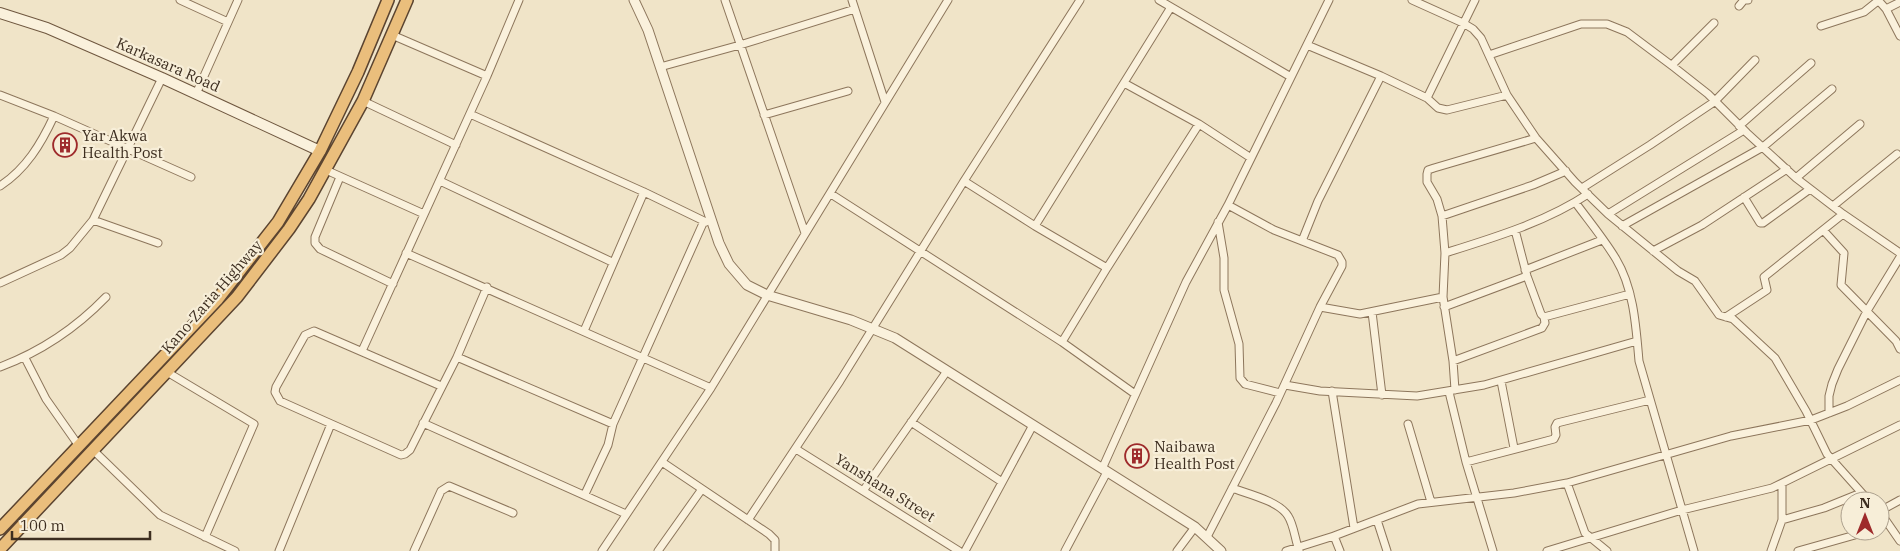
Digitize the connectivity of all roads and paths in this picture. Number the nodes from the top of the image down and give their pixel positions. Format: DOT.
graph roads {
  1 [pos="180,0"];
  2 [pos="238,0"];
  3 [pos="388,0"];
  4 [pos="407,0"];
  5 [pos="519,0"];
  6 [pos="634,0"];
  7 [pos="725,0"];
  8 [pos="852,0"];
  9 [pos="938,0"];
  10 [pos="948,0"];
  11 [pos="1080,0"];
  12 [pos="1159,0"];
  13 [pos="1318,0"];
  14 [pos="1412,0"];
  15 [pos="1475,0"];
  16 [pos="1748,0"];
  17 [pos="1878,0"];
  18 [pos="1900,2"];
  19 [pos="1328,3"];
  20 [pos="1739,6"];
  21 [pos="1172,7"];
  22 [pos="855,9"];
  23 [pos="942,10"];
  24 [pos="1886,10"];
  25 [pos="0,13"];
  26 [pos="228,22"];
  27 [pos="1464,23"];
  28 [pos="1714,23"];
  29 [pos="1821,26"];
  30 [pos="392,35"];
  31 [pos="1900,36"];
  32 [pos="740,45"];
  33 [pos="1307,46"];
  34 [pos="1489,55"];
  35 [pos="1755,60"];
  36 [pos="1811,63"];
  37 [pos="1672,65"];
  38 [pos="660,67"];
  39 [pos="487,76"];
  40 [pos="1381,76"];
  41 [pos="1291,77"];
  42 [pos="162,78"];
  43 [pos="1124,83"];
  44 [pos="1832,89"];
  45 [pos="848,91"];
  46 [pos="196,94"];
  47 [pos="0,95"];
  48 [pos="1507,95"];
  49 [pos="1427,98"];
  50 [pos="363,101"];
  51 [pos="885,102"];
  52 [pos="1714,102"];
  53 [pos="470,114"];
  54 [pos="764,115"];
  55 [pos="54,116"];
  56 [pos="1199,124"];
  57 [pos="1860,124"];
  58 [pos="1742,128"];
  59 [pos="1536,138"];
  60 [pos="456,145"];
  61 [pos="1763,147"];
  62 [pos="127,149"];
  63 [pos="320,151"];
  64 [pos="1897,154"];
  65 [pos="1251,158"];
  66 [pos="1787,169"];
  67 [pos="326,170"];
  68 [pos="1566,171"];
  69 [pos="191,177"];
  70 [pos="340,177"];
  71 [pos="1796,178"];
  72 [pos="440,181"];
  73 [pos="964,181"];
  74 [pos="0,186"];
  75 [pos="1582,188"];
  76 [pos="1810,188"];
  77 [pos="644,192"];
  78 [pos="831,194"];
  79 [pos="1588,194"];
  80 [pos="1744,197"];
  81 [pos="1575,202"];
  82 [pos="1228,205"];
  83 [pos="1833,206"];
  84 [pos="424,214"];
  85 [pos="1608,214"];
  86 [pos="1843,214"];
  87 [pos="1442,216"];
  88 [pos="93,220"];
  89 [pos="1218,222"];
  90 [pos="708,223"];
  91 [pos="1035,226"];
  92 [pos="1622,226"];
  93 [pos="1514,230"];
  94 [pos="1824,231"];
  95 [pos="805,233"];
  96 [pos="1602,240"];
  97 [pos="1302,241"];
  98 [pos="158,243"];
  99 [pos="1652,251"];
  100 [pos="921,252"];
  101 [pos="406,253"];
  102 [pos="1445,253"];
  103 [pos="1900,253"];
  104 [pos="612,262"];
  105 [pos="1107,268"];
  106 [pos="1526,273"];
  107 [pos="0,283"];
  108 [pos="393,284"];
  109 [pos="487,288"];
  110 [pos="1630,294"];
  111 [pos="767,295"];
  112 [pos="106,297"];
  113 [pos="1443,297"];
  114 [pos="1320,307"];
  115 [pos="1444,307"];
  116 [pos="1868,311"];
  117 [pos="1372,312"];
  118 [pos="1544,316"];
  119 [pos="1726,317"];
  120 [pos="873,328"];
  121 [pos="584,331"];
  122 [pos="1637,341"];
  123 [pos="1062,342"];
  124 [pos="1900,349"];
  125 [pos="362,350"];
  126 [pos="457,357"];
  127 [pos="25,358"];
  128 [pos="644,358"];
  129 [pos="1454,361"];
  130 [pos="0,367"];
  131 [pos="947,371"];
  132 [pos="167,372"];
  133 [pos="1900,380"];
  134 [pos="1501,381"];
  135 [pos="1285,385"];
  136 [pos="441,386"];
  137 [pos="711,388"];
  138 [pos="1332,391"];
  139 [pos="1452,391"];
  140 [pos="1280,393"];
  141 [pos="1135,394"];
  142 [pos="1382,395"];
  143 [pos="1650,400"];
  144 [pos="1829,413"];
  145 [pos="1811,420"];
  146 [pos="911,422"];
  147 [pos="423,423"];
  148 [pos="331,424"];
  149 [pos="613,424"];
  150 [pos="1408,424"];
  151 [pos="1033,425"];
  152 [pos="1900,425"];
  153 [pos="79,446"];
  154 [pos="1514,448"];
  155 [pos="796,449"];
  156 [pos="93,450"];
  157 [pos="1667,455"];
  158 [pos="1831,459"];
  159 [pos="662,462"];
  160 [pos="1466,462"];
  161 [pos="1104,470"];
  162 [pos="1002,482"];
  163 [pos="1567,483"];
  164 [pos="1782,484"];
  165 [pos="1232,488"];
  166 [pos="702,489"];
  167 [pos="863,491"];
  168 [pos="1860,491"];
  169 [pos="585,494"];
  170 [pos="1476,497"];
  171 [pos="1431,502"];
  172 [pos="1840,502"];
  173 [pos="1682,510"];
  174 [pos="513,513"];
  175 [pos="626,514"];
  176 [pos="748,520"];
  177 [pos="1377,520"];
  178 [pos="1782,520"];
  179 [pos="1195,527"];
  180 [pos="1354,528"];
  181 [pos="0,529"];
  182 [pos="1890,530"];
  183 [pos="1334,536"];
  184 [pos="205,537"];
  185 [pos="1206,537"];
  186 [pos="1591,539"];
  187 [pos="1840,540"];
  188 [pos="1900,541"];
  189 [pos="0,549"];
  190 [pos="1298,549"];
  191 [pos="659,550"];
  192 [pos="1811,550"];
  193 [pos="235,551"];
  194 [pos="279,551"];
  195 [pos="414,551"];
  196 [pos="602,551"];
  197 [pos="775,551"];
  198 [pos="959,551"];
  199 [pos="965,551"];
  200 [pos="1065,551"];
  201 [pos="1177,551"];
  202 [pos="1221,551"];
  203 [pos="1286,551"];
  204 [pos="1340,551"];
  205 [pos="1387,551"];
  206 [pos="1493,551"];
  207 [pos="1547,551"];
  208 [pos="1607,551"];
  209 [pos="1694,551"];
  210 [pos="1772,551"];
  211 [pos="1798,551"];
  1 -- 26 [label="street"];
  2 -- 26 [label="street"];
  3 -- 63 [label="highway, Kano-Zaria Highway"];
  4 -- 30 [label="highway, Kano-Zaria Highway"];
  5 -- 39 [label="street"];
  6 -- 38 [label="street"];
  7 -- 32 [label="street"];
  8 -- 22 [label="street"];
  9 -- 23 [label="street"];
  10 -- 23 [label="street"];
  11 -- 73 [label="street"];
  12 -- 21 [label="street"];
  13 -- 19 [label="street"];
  14 -- 27 [label="street"];
  15 -- 27 [label="street"];
  16 -- 20 [label="street"];
  17 -- 24 [label="street"];
  17 -- 29 [label="street"];
  18 -- 24 [label="street"];
  19 -- 33 [label="street"];
  21 -- 41 [label="street"];
  21 -- 43 [label="street"];
  22 -- 32 [label="street"];
  22 -- 51 [label="street"];
  23 -- 51 [label="street"];
  24 -- 31 [label="street"];
  25 -- 42 [label="main road, Karkasara Road"];
  26 -- 46 [label="street"];
  27 -- 34 [label="street"];
  27 -- 49 [label="street"];
  28 -- 37 [label="street"];
  30 -- 39 [label="street"];
  30 -- 50 [label="highway, Kano-Zaria Highway"];
  32 -- 38 [label="street"];
  32 -- 54 [label="street"];
  33 -- 40 [label="street"];
  33 -- 41 [label="street"];
  34 -- 37 [label="street"];
  34 -- 48 [label="street"];
  35 -- 52 [label="street"];
  36 -- 58 [label="street"];
  37 -- 52 [label="street"];
  38 -- 90 [label="street"];
  39 -- 53 [label="street"];
  40 -- 49 [label="street"];
  40 -- 97 [label="street"];
  41 -- 65 [label="street"];
  42 -- 46 [label="main road, Karkasara Road"];
  42 -- 62 [label="street"];
  43 -- 56 [label="street"];
  43 -- 91 [label="street"];
  44 -- 61 [label="street"];
  45 -- 54 [label="street"];
  46 -- 63 [label="main road, Karkasara Road"];
  47 -- 55 [label="street"];
  48 -- 49 [label="street"];
  48 -- 59 [label="street"];
  50 -- 60 [label="street"];
  50 -- 67 [label="highway, Kano-Zaria Highway"];
  51 -- 78 [label="street"];
  52 -- 58 [label="street"];
  52 -- 75 [label="street"];
  53 -- 60 [label="street"];
  53 -- 77 [label="street"];
  54 -- 95 [label="street"];
  55 -- 62 [label="street"];
  55 -- 74 [label="street"];
  56 -- 65 [label="street"];
  56 -- 105 [label="street"];
  57 -- 71 [label="street"];
  58 -- 61 [label="street"];
  58 -- 85 [label="street"];
  59 -- 68 [label="street"];
  59 -- 87 [label="street"];
  60 -- 72 [label="street"];
  61 -- 66 [label="street"];
  61 -- 92 [label="street"];
  62 -- 69 [label="street"];
  62 -- 88 [label="street"];
  63 -- 153 [label="highway, Kano-Zaria Highway"];
  64 -- 83 [label="street"];
  65 -- 82 [label="street"];
  66 -- 71 [label="street"];
  66 -- 80 [label="street"];
  67 -- 70 [label="street"];
  67 -- 132 [label="highway, Kano-Zaria Highway"];
  68 -- 75 [label="street"];
  68 -- 87 [label="street"];
  70 -- 84 [label="street"];
  70 -- 108 [label="street"];
  71 -- 76 [label="street"];
  72 -- 84 [label="street"];
  72 -- 104 [label="street"];
  73 -- 91 [label="street"];
  73 -- 100 [label="street"];
  75 -- 79 [label="street"];
  76 -- 80 [label="street"];
  76 -- 83 [label="street"];
  77 -- 90 [label="street"];
  77 -- 104 [label="street"];
  78 -- 95 [label="street"];
  78 -- 100 [label="street"];
  79 -- 81 [label="street"];
  79 -- 85 [label="street"];
  80 -- 99 [label="street"];
  81 -- 93 [label="street"];
  81 -- 96 [label="street"];
  82 -- 89 [label="street"];
  82 -- 97 [label="street"];
  83 -- 86 [label="street"];
  84 -- 101 [label="street"];
  85 -- 92 [label="street"];
  86 -- 94 [label="street"];
  86 -- 103 [label="street"];
  87 -- 102 [label="street"];
  88 -- 98 [label="street"];
  88 -- 107 [label="street"];
  89 -- 140 [label="street"];
  89 -- 141 [label="street"];
  90 -- 111 [label="street"];
  90 -- 128 [label="street"];
  91 -- 105 [label="street"];
  92 -- 99 [label="street"];
  93 -- 102 [label="street"];
  93 -- 106 [label="street"];
  94 -- 116 [label="street"];
  94 -- 119 [label="street"];
  95 -- 111 [label="street"];
  96 -- 106 [label="street"];
  96 -- 110 [label="street"];
  97 -- 114 [label="street"];
  99 -- 119 [label="street"];
  100 -- 120 [label="street"];
  100 -- 123 [label="street"];
  101 -- 108 [label="street"];
  101 -- 109 [label="street"];
  102 -- 113 [label="street"];
  103 -- 116 [label="street"];
  104 -- 121 [label="street"];
  105 -- 123 [label="street"];
  106 -- 115 [label="street"];
  106 -- 118 [label="street"];
  108 -- 125 [label="street"];
  109 -- 121 [label="street"];
  109 -- 126 [label="street"];
  110 -- 118 [label="street"];
  110 -- 122 [label="street"];
  111 -- 120 [label="street"];
  111 -- 137 [label="street"];
  112 -- 127 [label="street"];
  113 -- 115 [label="street"];
  113 -- 117 [label="street"];
  114 -- 117 [label="street"];
  114 -- 135 [label="street"];
  115 -- 129 [label="street"];
  116 -- 124 [label="street"];
  116 -- 144 [label="street"];
  117 -- 142 [label="street"];
  118 -- 129 [label="street"];
  119 -- 145 [label="street"];
  120 -- 131 [label="street"];
  120 -- 155 [label="street"];
  121 -- 128 [label="street"];
  122 -- 134 [label="street"];
  122 -- 143 [label="street"];
  123 -- 141 [label="street"];
  125 -- 136 [label="street"];
  125 -- 148 [label="street"];
  126 -- 136 [label="street"];
  126 -- 149 [label="street"];
  127 -- 130 [label="street"];
  127 -- 153 [label="street"];
  128 -- 137 [label="street"];
  128 -- 149 [label="street"];
  129 -- 139 [label="street"];
  131 -- 146 [label="street"];
  131 -- 151 [label="street"];
  132 -- 156 [label="highway, Kano-Zaria Highway"];
  132 -- 184 [label="street"];
  133 -- 144 [label="street"];
  134 -- 139 [label="street"];
  134 -- 154 [label="street"];
  135 -- 138 [label="street"];
  135 -- 140 [label="street"];
  136 -- 147 [label="street"];
  137 -- 159 [label="street"];
  138 -- 142 [label="street"];
  138 -- 180 [label="street"];
  139 -- 142 [label="street"];
  139 -- 160 [label="street"];
  140 -- 165 [label="street"];
  141 -- 161 [label="street"];
  143 -- 154 [label="street"];
  143 -- 157 [label="street"];
  144 -- 145 [label="street"];
  145 -- 157 [label="street"];
  145 -- 158 [label="street"];
  146 -- 162 [label="street"];
  146 -- 167 [label="street"];
  147 -- 148 [label="street"];
  147 -- 169 [label="street"];
  148 -- 194 [label="street"];
  149 -- 169 [label="street"];
  150 -- 171 [label="street"];
  151 -- 161 [label="street"];
  151 -- 162 [label="street"];
  152 -- 158 [label="street"];
  153 -- 181 [label="highway, Kano-Zaria Highway"];
  154 -- 160 [label="street"];
  155 -- 167 [label="street, Yanshana Street"];
  155 -- 176 [label="street"];
  156 -- 184 [label="street"];
  156 -- 189 [label="highway, Kano-Zaria Highway"];
  157 -- 163 [label="street"];
  157 -- 173 [label="street"];
  158 -- 164 [label="street"];
  158 -- 168 [label="street"];
  159 -- 166 [label="street"];
  159 -- 175 [label="street"];
  160 -- 170 [label="street"];
  161 -- 179 [label="street"];
  161 -- 200 [label="street"];
  162 -- 199 [label="street"];
  163 -- 170 [label="street"];
  163 -- 186 [label="street"];
  164 -- 173 [label="street"];
  164 -- 178 [label="street"];
  165 -- 185 [label="street"];
  165 -- 190 [label="street"];
  166 -- 176 [label="street"];
  166 -- 191 [label="street"];
  167 -- 198 [label="street, Yanshana Street"];
  169 -- 175 [label="street"];
  170 -- 171 [label="street"];
  170 -- 206 [label="street"];
  171 -- 177 [label="street"];
  172 -- 178 [label="street"];
  173 -- 186 [label="street"];
  173 -- 209 [label="street"];
  174 -- 195 [label="street"];
  175 -- 196 [label="street"];
  176 -- 197 [label="street"];
  177 -- 180 [label="street"];
  177 -- 205 [label="street"];
  178 -- 210 [label="street"];
  179 -- 185 [label="street"];
  179 -- 201 [label="street"];
  180 -- 183 [label="street"];
  182 -- 188 [label="street"];
  183 -- 190 [label="street"];
  183 -- 204 [label="street"];
  184 -- 193 [label="street"];
  185 -- 202 [label="street"];
  186 -- 207 [label="street"];
  186 -- 208 [label="street"];
  187 -- 192 [label="street"];
  190 -- 203 [label="street"];
  192 -- 211 [label="street"];
}
